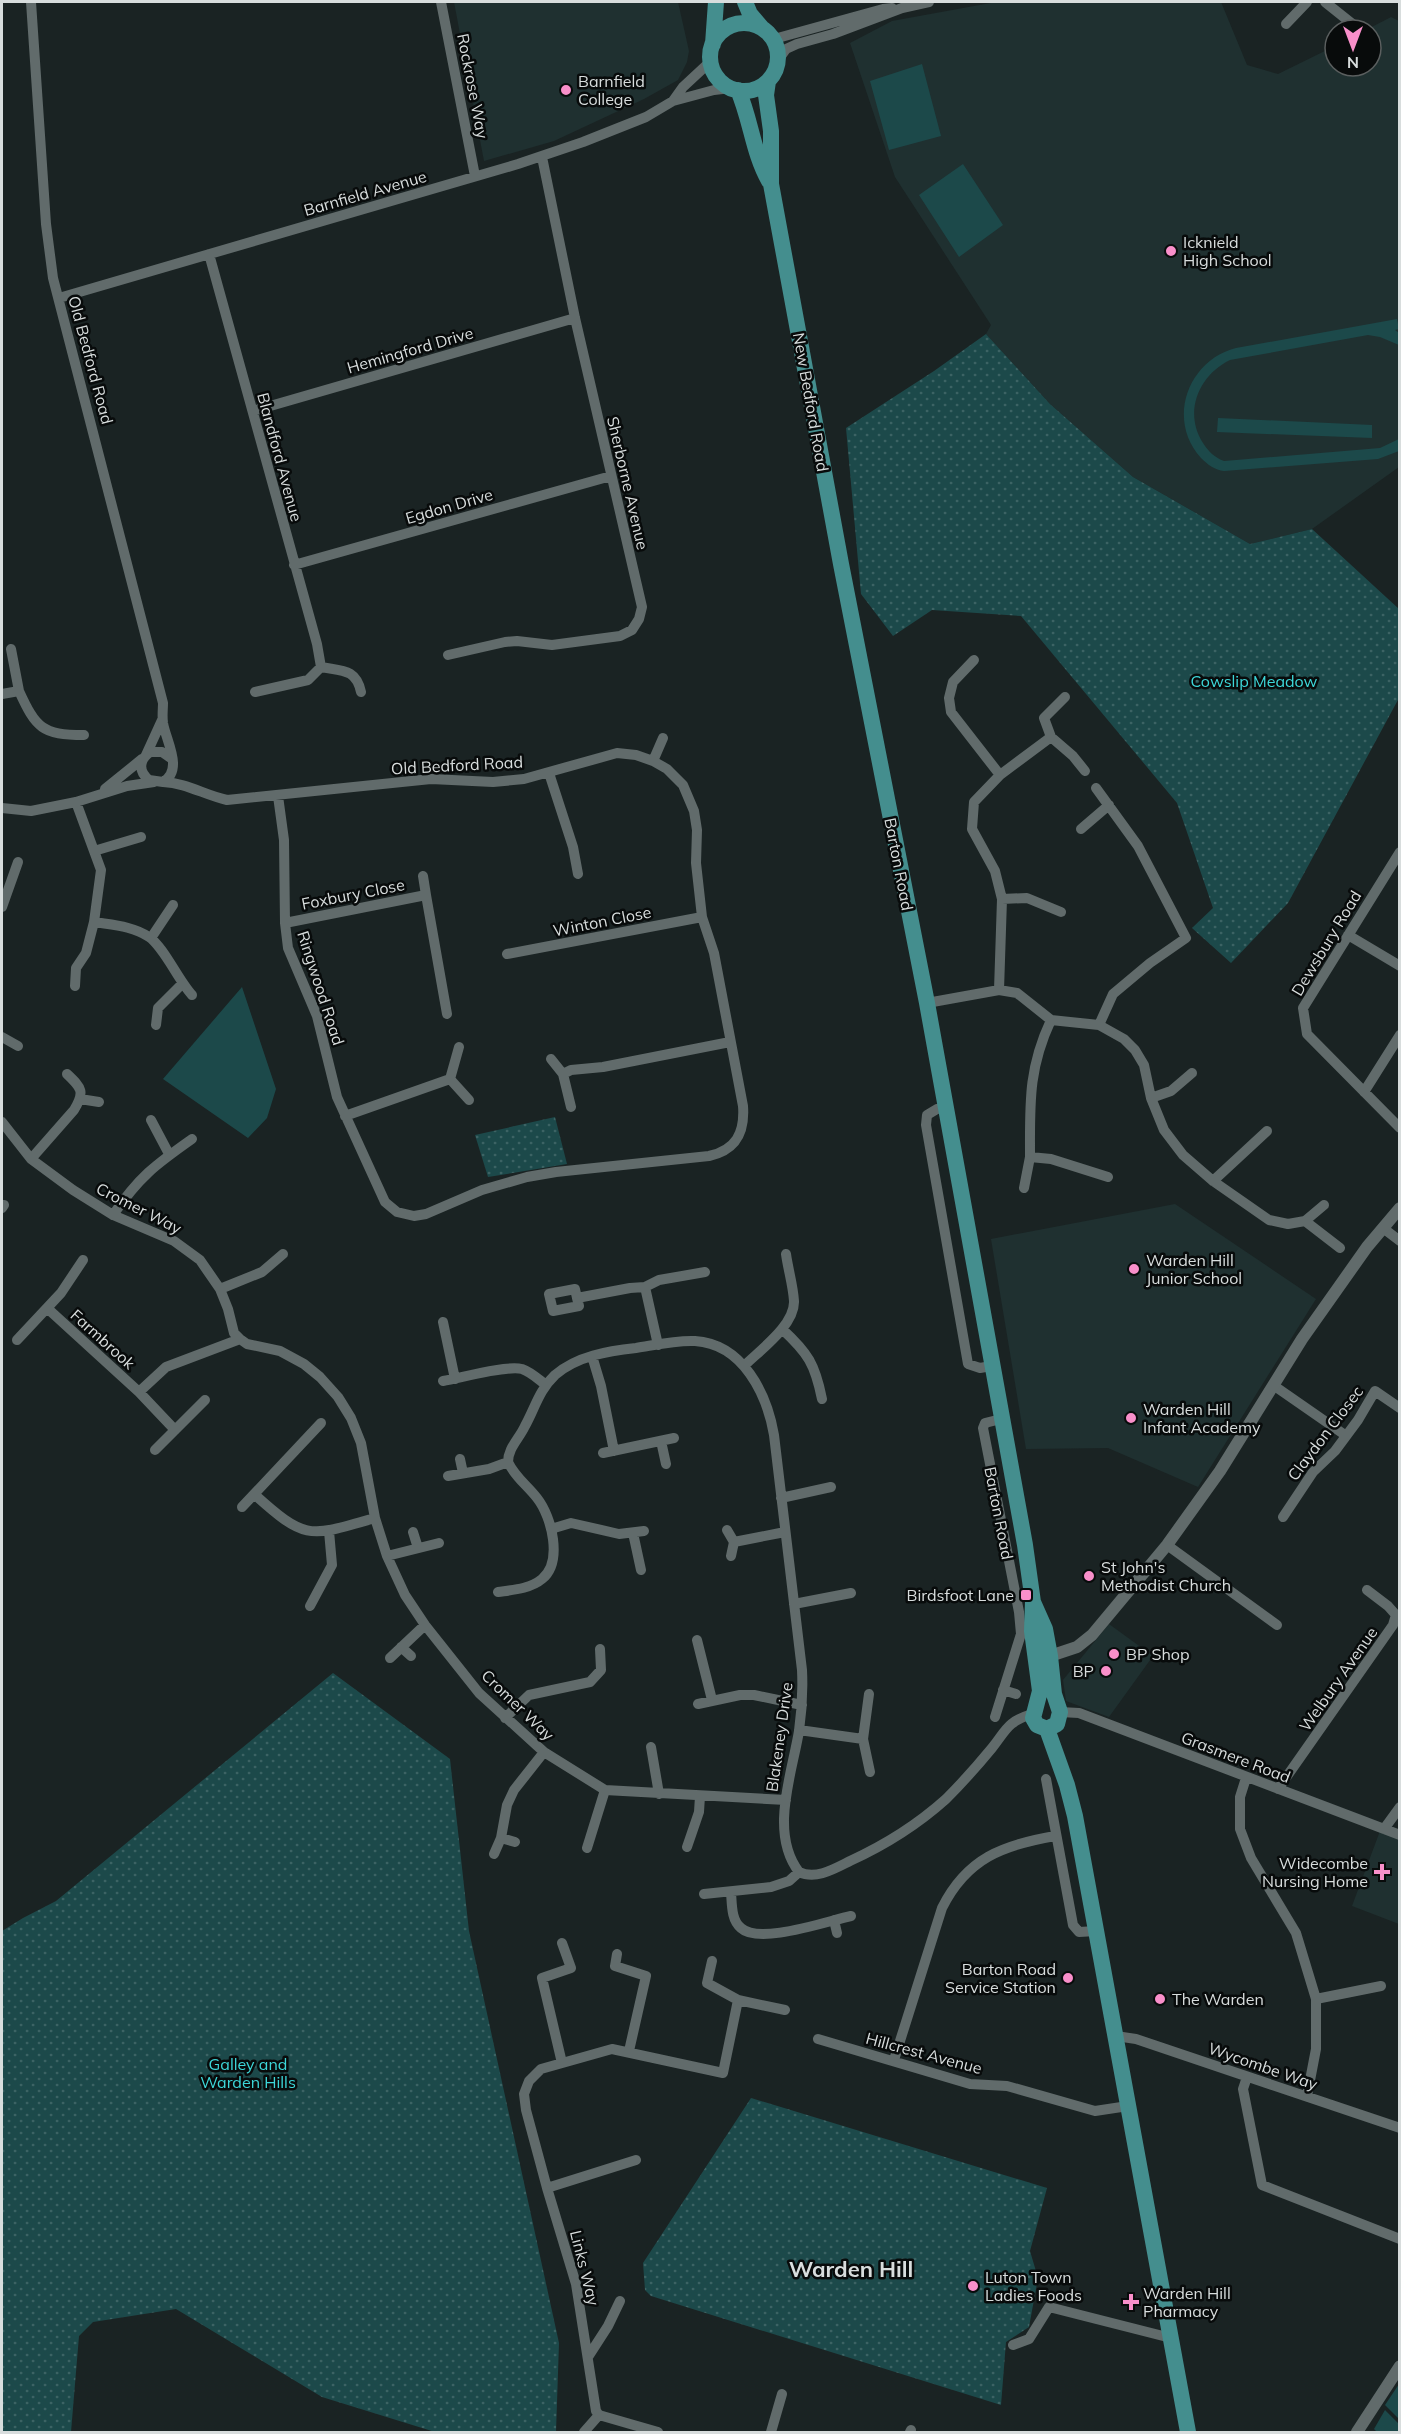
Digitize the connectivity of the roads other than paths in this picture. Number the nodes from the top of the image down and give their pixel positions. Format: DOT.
graph roads {
  1 [pos="31,2"];
  2 [pos="441,2"];
  3 [pos="716,2"];
  4 [pos="745,2"];
  5 [pos="929,2"];
  6 [pos="1307,2"];
  7 [pos="1325,2"];
  8 [pos="902,5"];
  9 [pos="1345,18"];
  10 [pos="1286,24"];
  11 [pos="768,34"];
  12 [pos="712,53"];
  13 [pos="778,60"];
  14 [pos="768,81"];
  15 [pos="735,89"];
  16 [pos="673,101"];
  17 [pos="542,157"];
  18 [pos="475,176"];
  19 [pos="771,184"];
  20 [pos="210,254"];
  21 [pos="59,298"];
  22 [pos="575,318"];
  23 [pos="253,411"];
  24 [pos="611,476"];
  25 [pos="294,565"];
  26 [pos="852,620"];
  27 [pos="11,649"];
  28 [pos="448,655"];
  29 [pos="974,660"];
  30 [pos="321,667"];
  31 [pos="19,692"];
  32 [pos="255,692"];
  33 [pos="361,692"];
  34 [pos="2,694"];
  35 [pos="1065,697"];
  36 [pos="162,720"];
  37 [pos="84,735"];
  38 [pos="1051,737"];
  39 [pos="663,738"];
  40 [pos="145,757"];
  41 [pos="173,761"];
  42 [pos="653,761"];
  43 [pos="1085,771"];
  44 [pos="549,773"];
  45 [pos="1000,775"];
  46 [pos="158,782"];
  47 [pos="189,785"];
  48 [pos="1096,788"];
  49 [pos="100,793"];
  50 [pos="278,796"];
  51 [pos="76,802"];
  52 [pos="1108,805"];
  53 [pos="2,808"];
  54 [pos="1081,829"];
  55 [pos="141,837"];
  56 [pos="94,851"];
  57 [pos="1400,852"];
  58 [pos="18,862"];
  59 [pos="578,874"];
  60 [pos="423,876"];
  61 [pos="426,895"];
  62 [pos="1002,899"];
  63 [pos="173,905"];
  64 [pos="2,907"];
  65 [pos="1061,912"];
  66 [pos="702,917"];
  67 [pos="94,922"];
  68 [pos="285,923"];
  69 [pos="1348,935"];
  70 [pos="151,938"];
  71 [pos="507,954"];
  72 [pos="1400,966"];
  73 [pos="182,984"];
  74 [pos="75,986"];
  75 [pos="999,990"];
  76 [pos="192,995"];
  77 [pos="927,1003"];
  78 [pos="447,1014"];
  79 [pos="1051,1020"];
  80 [pos="156,1025"];
  81 [pos="1098,1025"];
  82 [pos="1400,1035"];
  83 [pos="2,1037"];
  84 [pos="730,1042"];
  85 [pos="18,1046"];
  86 [pos="459,1047"];
  87 [pos="551,1059"];
  88 [pos="67,1074"];
  89 [pos="563,1074"];
  90 [pos="1192,1074"];
  91 [pos="450,1079"];
  92 [pos="1364,1092"];
  93 [pos="1151,1098"];
  94 [pos="80,1099"];
  95 [pos="469,1100"];
  96 [pos="99,1102"];
  97 [pos="571,1107"];
  98 [pos="945,1108"];
  99 [pos="345,1116"];
  100 [pos="151,1120"];
  101 [pos="2,1122"];
  102 [pos="1400,1128"];
  103 [pos="1267,1131"];
  104 [pos="192,1139"];
  105 [pos="169,1154"];
  106 [pos="1030,1157"];
  107 [pos="31,1159"];
  108 [pos="1108,1177"];
  109 [pos="1213,1181"];
  110 [pos="498,1185"];
  111 [pos="1024,1188"];
  112 [pos="1324,1205"];
  113 [pos="1400,1208"];
  114 [pos="114,1215"];
  115 [pos="1305,1221"];
  116 [pos="1383,1228"];
  117 [pos="1400,1241"];
  118 [pos="1340,1248"];
  119 [pos="283,1254"];
  120 [pos="786,1254"];
  121 [pos="83,1260"];
  122 [pos="705,1272"];
  123 [pos="645,1287"];
  124 [pos="977,1288"];
  125 [pos="220,1289"];
  126 [pos="956,1292"];
  127 [pos="577,1298"];
  128 [pos="47,1308"];
  129 [pos="443,1322"];
  130 [pos="782,1329"];
  131 [pos="240,1339"];
  132 [pos="18,1340"];
  133 [pos="658,1345"];
  134 [pos="592,1356"];
  135 [pos="744,1366"];
  136 [pos="991,1366"];
  137 [pos="455,1379"];
  138 [pos="443,1381"];
  139 [pos="546,1385"];
  140 [pos="1273,1385"];
  141 [pos="139,1392"];
  142 [pos="822,1399"];
  143 [pos="205,1400"];
  144 [pos="1400,1408"];
  145 [pos="1001,1419"];
  146 [pos="321,1423"];
  147 [pos="175,1430"];
  148 [pos="1346,1435"];
  149 [pos="674,1438"];
  150 [pos="661,1441"];
  151 [pos="155,1450"];
  152 [pos="460,1459"];
  153 [pos="508,1462"];
  154 [pos="666,1464"];
  155 [pos="463,1473"];
  156 [pos="448,1476"];
  157 [pos="831,1487"];
  158 [pos="254,1494"];
  159 [pos="781,1498"];
  160 [pos="242,1507"];
  161 [pos="1283,1517"];
  162 [pos="375,1518"];
  163 [pos="551,1529"];
  164 [pos="727,1530"];
  165 [pos="329,1531"];
  166 [pos="413,1532"];
  167 [pos="785,1532"];
  168 [pos="734,1542"];
  169 [pos="439,1543"];
  170 [pos="1167,1545"];
  171 [pos="418,1548"];
  172 [pos="387,1556"];
  173 [pos="731,1556"];
  174 [pos="641,1570"];
  175 [pos="1367,1590"];
  176 [pos="498,1592"];
  177 [pos="851,1593"];
  178 [pos="1033,1602"];
  179 [pos="794,1604"];
  180 [pos="310,1606"];
  181 [pos="425,1625"];
  182 [pos="1277,1625"];
  183 [pos="697,1640"];
  184 [pos="401,1647"];
  185 [pos="600,1649"];
  186 [pos="411,1656"];
  187 [pos="1050,1656"];
  188 [pos="390,1658"];
  189 [pos="1003,1690"];
  190 [pos="869,1694"];
  191 [pos="1016,1694"];
  192 [pos="712,1700"];
  193 [pos="698,1704"];
  194 [pos="802,1705"];
  195 [pos="1059,1709"];
  196 [pos="1034,1710"];
  197 [pos="995,1717"];
  198 [pos="505,1718"];
  199 [pos="1047,1729"];
  200 [pos="799,1730"];
  201 [pos="863,1739"];
  202 [pos="651,1747"];
  203 [pos="544,1752"];
  204 [pos="870,1772"];
  205 [pos="1246,1778"];
  206 [pos="1046,1779"];
  207 [pos="1278,1789"];
  208 [pos="605,1790"];
  209 [pos="659,1794"];
  210 [pos="700,1796"];
  211 [pos="786,1800"];
  212 [pos="1400,1806"];
  213 [pos="1384,1829"];
  214 [pos="1400,1835"];
  215 [pos="1055,1836"];
  216 [pos="501,1838"];
  217 [pos="515,1842"];
  218 [pos="687,1847"];
  219 [pos="587,1848"];
  220 [pos="494,1854"];
  221 [pos="799,1872"];
  222 [pos="731,1892"];
  223 [pos="704,1894"];
  224 [pos="851,1916"];
  225 [pos="834,1920"];
  226 [pos="1096,1931"];
  227 [pos="837,1933"];
  228 [pos="562,1943"];
  229 [pos="617,1954"];
  230 [pos="712,1961"];
  231 [pos="1381,1986"];
  232 [pos="1316,1999"];
  233 [pos="738,2000"];
  234 [pos="785,2010"];
  235 [pos="1116,2036"];
  236 [pos="818,2039"];
  237 [pos="629,2051"];
  238 [pos="894,2060"];
  239 [pos="562,2063"];
  240 [pos="1247,2077"];
  241 [pos="1307,2096"];
  242 [pos="1128,2106"];
  243 [pos="1400,2128"];
  244 [pos="636,2160"];
  245 [pos="547,2188"];
  246 [pos="1400,2239"];
  247 [pos="620,2301"];
  248 [pos="1171,2338"];
  249 [pos="1013,2345"];
  250 [pos="588,2357"];
  251 [pos="1400,2366"];
  252 [pos="782,2394"];
  253 [pos="598,2415"];
  254 [pos="584,2433"];
  255 [pos="658,2433"];
  256 [pos="771,2433"];
  257 [pos="1188,2433"];
  258 [pos="1357,2433"];
  1 -- 21 [label="street, Old Bedford Road"];
  2 -- 18 [label="street, Rockrose Way"];
  3 -- 12 [label="highway"];
  4 -- 11 [label="highway"];
  5 -- 8 [label="street"];
  6 -- 10 [label="street"];
  7 -- 9 [label="street"];
  8 -- 11 [label="street"];
  8 -- 13 [label="street"];
  11 -- 12 [label="highway"];
  11 -- 13 [label="highway"];
  12 -- 15 [label="highway"];
  12 -- 16 [label="street, Barnfield Avenue"];
  13 -- 14 [label="highway"];
  14 -- 15 [label="highway"];
  14 -- 19 [label="highway, New Bedford Road"];
  15 -- 16 [label="street, Barnfield Avenue"];
  15 -- 19 [label="highway, New Bedford Road"];
  16 -- 17 [label="street, Barnfield Avenue"];
  17 -- 18 [label="street, Barnfield Avenue"];
  17 -- 22 [label="street, Sherborne Avenue"];
  18 -- 20 [label="street, Barnfield Avenue"];
  19 -- 26 [label="highway, New Bedford Road"];
  20 -- 21 [label="street, Barnfield Avenue"];
  20 -- 23 [label="street, Blandford Avenue"];
  21 -- 36 [label="street, Old Bedford Road"];
  22 -- 23 [label="street, Hemingford Drive"];
  22 -- 24 [label="street, Sherborne Avenue"];
  23 -- 25 [label="street, Blandford Avenue"];
  24 -- 25 [label="street, Egdon Drive"];
  24 -- 28 [label="street, Sherborne Avenue"];
  25 -- 30 [label="street, Blandford Avenue"];
  26 -- 77 [label="highway, Barton Road"];
  27 -- 31 [label="street"];
  29 -- 45 [label="street"];
  30 -- 32 [label="street"];
  30 -- 33 [label="street"];
  31 -- 34 [label="street"];
  31 -- 37 [label="street"];
  35 -- 38 [label="street"];
  36 -- 40 [label="street, Old Bedford Road"];
  36 -- 41 [label="street, Old Bedford Road"];
  38 -- 43 [label="street"];
  38 -- 45 [label="street"];
  39 -- 42 [label="street"];
  40 -- 41 [label="street"];
  40 -- 46 [label="street"];
  40 -- 49 [label="street"];
  41 -- 46 [label="street"];
  41 -- 47 [label="street, Old Bedford Road"];
  42 -- 44 [label="street, Old Bedford Road"];
  42 -- 66 [label="street, Old Bedford Road"];
  44 -- 50 [label="street, Old Bedford Road"];
  44 -- 59 [label="street"];
  45 -- 62 [label="street"];
  46 -- 47 [label="street, Old Bedford Road"];
  46 -- 49 [label="street"];
  47 -- 50 [label="street, Old Bedford Road"];
  48 -- 52 [label="street"];
  49 -- 51 [label="street"];
  50 -- 68 [label="street, Ringwood Road"];
  51 -- 53 [label="street"];
  51 -- 56 [label="street"];
  52 -- 54 [label="street"];
  52 -- 81 [label="street"];
  55 -- 56 [label="street"];
  56 -- 67 [label="street"];
  57 -- 69 [label="street, Dewsbury Road"];
  58 -- 64 [label="street"];
  60 -- 61 [label="street, Foxbury Close"];
  61 -- 68 [label="street, Foxbury Close"];
  61 -- 78 [label="street, Foxbury Close"];
  62 -- 65 [label="street"];
  62 -- 75 [label="street"];
  63 -- 70 [label="street"];
  66 -- 71 [label="street, Winton Close"];
  66 -- 84 [label="street, Old Bedford Road"];
  67 -- 70 [label="street"];
  67 -- 74 [label="street"];
  68 -- 99 [label="street, Ringwood Road"];
  69 -- 72 [label="street"];
  69 -- 92 [label="street, Dewsbury Road"];
  70 -- 73 [label="street"];
  73 -- 76 [label="street"];
  73 -- 80 [label="street"];
  75 -- 77 [label="street"];
  75 -- 79 [label="street"];
  77 -- 98 [label="highway, Barton Road"];
  79 -- 81 [label="street"];
  79 -- 106 [label="street"];
  81 -- 93 [label="street"];
  82 -- 92 [label="street"];
  83 -- 85 [label="street"];
  84 -- 89 [label="street"];
  84 -- 110 [label="street, Old Bedford Road"];
  86 -- 91 [label="street"];
  87 -- 89 [label="street"];
  88 -- 94 [label="street"];
  89 -- 97 [label="street"];
  90 -- 93 [label="street"];
  91 -- 95 [label="street"];
  91 -- 99 [label="street"];
  92 -- 102 [label="street, Dewsbury Road"];
  93 -- 109 [label="street"];
  94 -- 96 [label="street"];
  94 -- 107 [label="street"];
  98 -- 124 [label="highway, Barton Road"];
  98 -- 126 [label="street"];
  99 -- 110 [label="street, Ringwood Road"];
  100 -- 105 [label="street"];
  101 -- 107 [label="street, Cromer Way"];
  103 -- 109 [label="street"];
  104 -- 105 [label="street"];
  105 -- 114 [label="street"];
  106 -- 108 [label="street"];
  106 -- 111 [label="street"];
  107 -- 114 [label="street, Cromer Way"];
  109 -- 115 [label="street"];
  112 -- 115 [label="street"];
  113 -- 116 [label="street"];
  114 -- 125 [label="street, Cromer Way"];
  115 -- 118 [label="street"];
  116 -- 117 [label="street"];
  116 -- 140 [label="street"];
  119 -- 125 [label="street"];
  120 -- 130 [label="street"];
  121 -- 128 [label="street, Farmbrook"];
  122 -- 123 [label="street"];
  123 -- 127 [label="street"];
  123 -- 133 [label="street"];
  124 -- 126 [label="street"];
  124 -- 136 [label="highway, Barton Road"];
  125 -- 131 [label="street, Cromer Way"];
  126 -- 136 [label="street"];
  128 -- 132 [label="street, Farmbrook"];
  128 -- 141 [label="street, Farmbrook"];
  129 -- 137 [label="street"];
  130 -- 135 [label="street"];
  130 -- 142 [label="street"];
  131 -- 141 [label="street, Farmbrook"];
  131 -- 162 [label="street, Cromer Way"];
  133 -- 134 [label="street, Blakeney Drive"];
  133 -- 135 [label="street, Blakeney Drive"];
  134 -- 139 [label="street, Blakeney Drive"];
  134 -- 150 [label="street"];
  135 -- 159 [label="street, Blakeney Drive"];
  136 -- 145 [label="highway, Barton Road"];
  137 -- 138 [label="street"];
  137 -- 139 [label="street"];
  139 -- 153 [label="street, Blakeney Drive"];
  140 -- 148 [label="street"];
  140 -- 170 [label="street"];
  141 -- 147 [label="street, Farmbrook"];
  143 -- 147 [label="street"];
  144 -- 148 [label="street, Claydon Closec"];
  145 -- 178 [label="highway, Barton Road"];
  145 -- 189 [label="street, Barton Road"];
  146 -- 158 [label="street"];
  147 -- 151 [label="street"];
  148 -- 161 [label="street, Claydon Closec"];
  149 -- 150 [label="street"];
  150 -- 154 [label="street"];
  152 -- 155 [label="street"];
  153 -- 155 [label="street"];
  153 -- 163 [label="street"];
  155 -- 156 [label="street"];
  157 -- 159 [label="street"];
  158 -- 160 [label="street"];
  158 -- 165 [label="street"];
  159 -- 167 [label="street, Blakeney Drive"];
  162 -- 165 [label="street"];
  162 -- 172 [label="street, Cromer Way"];
  163 -- 174 [label="street"];
  163 -- 176 [label="street"];
  164 -- 168 [label="street"];
  165 -- 180 [label="street"];
  166 -- 171 [label="street"];
  167 -- 168 [label="street"];
  167 -- 179 [label="street, Blakeney Drive"];
  168 -- 173 [label="street"];
  169 -- 171 [label="street"];
  170 -- 182 [label="street"];
  170 -- 187 [label="street"];
  171 -- 172 [label="street"];
  172 -- 181 [label="street, Cromer Way"];
  175 -- 207 [label="street, Welbury Avenue"];
  177 -- 179 [label="street"];
  178 -- 187 [label="highway, Barton Road"];
  178 -- 196 [label="highway, Barton Road"];
  179 -- 194 [label="street, Blakeney Drive"];
  181 -- 184 [label="street"];
  181 -- 198 [label="street, Cromer Way"];
  183 -- 192 [label="street"];
  184 -- 186 [label="street"];
  184 -- 188 [label="street"];
  185 -- 198 [label="street"];
  187 -- 195 [label="highway, Barton Road"];
  189 -- 191 [label="street"];
  189 -- 197 [label="street, Barton Road"];
  190 -- 201 [label="street"];
  192 -- 193 [label="street"];
  192 -- 194 [label="street"];
  194 -- 200 [label="street, Blakeney Drive"];
  195 -- 196 [label="highway"];
  195 -- 199 [label="highway"];
  195 -- 205 [label="street, Grasmere Road"];
  196 -- 199 [label="highway"];
  196 -- 221 [label="street"];
  198 -- 203 [label="street, Cromer Way"];
  199 -- 226 [label="highway"];
  200 -- 201 [label="street"];
  200 -- 211 [label="street, Blakeney Drive"];
  201 -- 204 [label="street"];
  202 -- 209 [label="street"];
  203 -- 208 [label="street, Cromer Way"];
  203 -- 216 [label="street"];
  205 -- 207 [label="street, Grasmere Road"];
  205 -- 232 [label="street"];
  206 -- 215 [label="street"];
  207 -- 213 [label="street, Grasmere Road"];
  208 -- 209 [label="street, Cromer Way"];
  208 -- 219 [label="street"];
  209 -- 210 [label="street, Cromer Way"];
  210 -- 211 [label="street, Cromer Way"];
  210 -- 218 [label="street"];
  211 -- 221 [label="street, Blakeney Drive"];
  212 -- 213 [label="street"];
  213 -- 214 [label="street, Grasmere Road"];
  215 -- 226 [label="street"];
  215 -- 238 [label="street"];
  216 -- 217 [label="street"];
  216 -- 220 [label="street"];
  221 -- 222 [label="street"];
  222 -- 223 [label="street"];
  222 -- 225 [label="street"];
  224 -- 225 [label="street"];
  225 -- 227 [label="street"];
  226 -- 235 [label="highway"];
  228 -- 239 [label="street"];
  229 -- 237 [label="street"];
  230 -- 233 [label="street"];
  231 -- 232 [label="street"];
  232 -- 241 [label="street"];
  233 -- 234 [label="street"];
  233 -- 237 [label="street, Links Way"];
  235 -- 240 [label="street, Wycombe Way"];
  235 -- 242 [label="highway"];
  236 -- 238 [label="street, Hillcrest Avenue"];
  237 -- 239 [label="street, Links Way"];
  238 -- 242 [label="street, Hillcrest Avenue"];
  239 -- 245 [label="street, Links Way"];
  240 -- 241 [label="street, Wycombe Way"];
  240 -- 246 [label="street"];
  241 -- 243 [label="street, Wycombe Way"];
  242 -- 248 [label="highway"];
  244 -- 245 [label="street"];
  245 -- 250 [label="street, Links Way"];
  247 -- 250 [label="street, Links Way"];
  248 -- 249 [label="street"];
  248 -- 257 [label="highway"];
  250 -- 253 [label="street, Links Way"];
  251 -- 258 [label="street"];
  252 -- 256 [label="street"];
  253 -- 254 [label="street"];
  253 -- 255 [label="street"];
}
